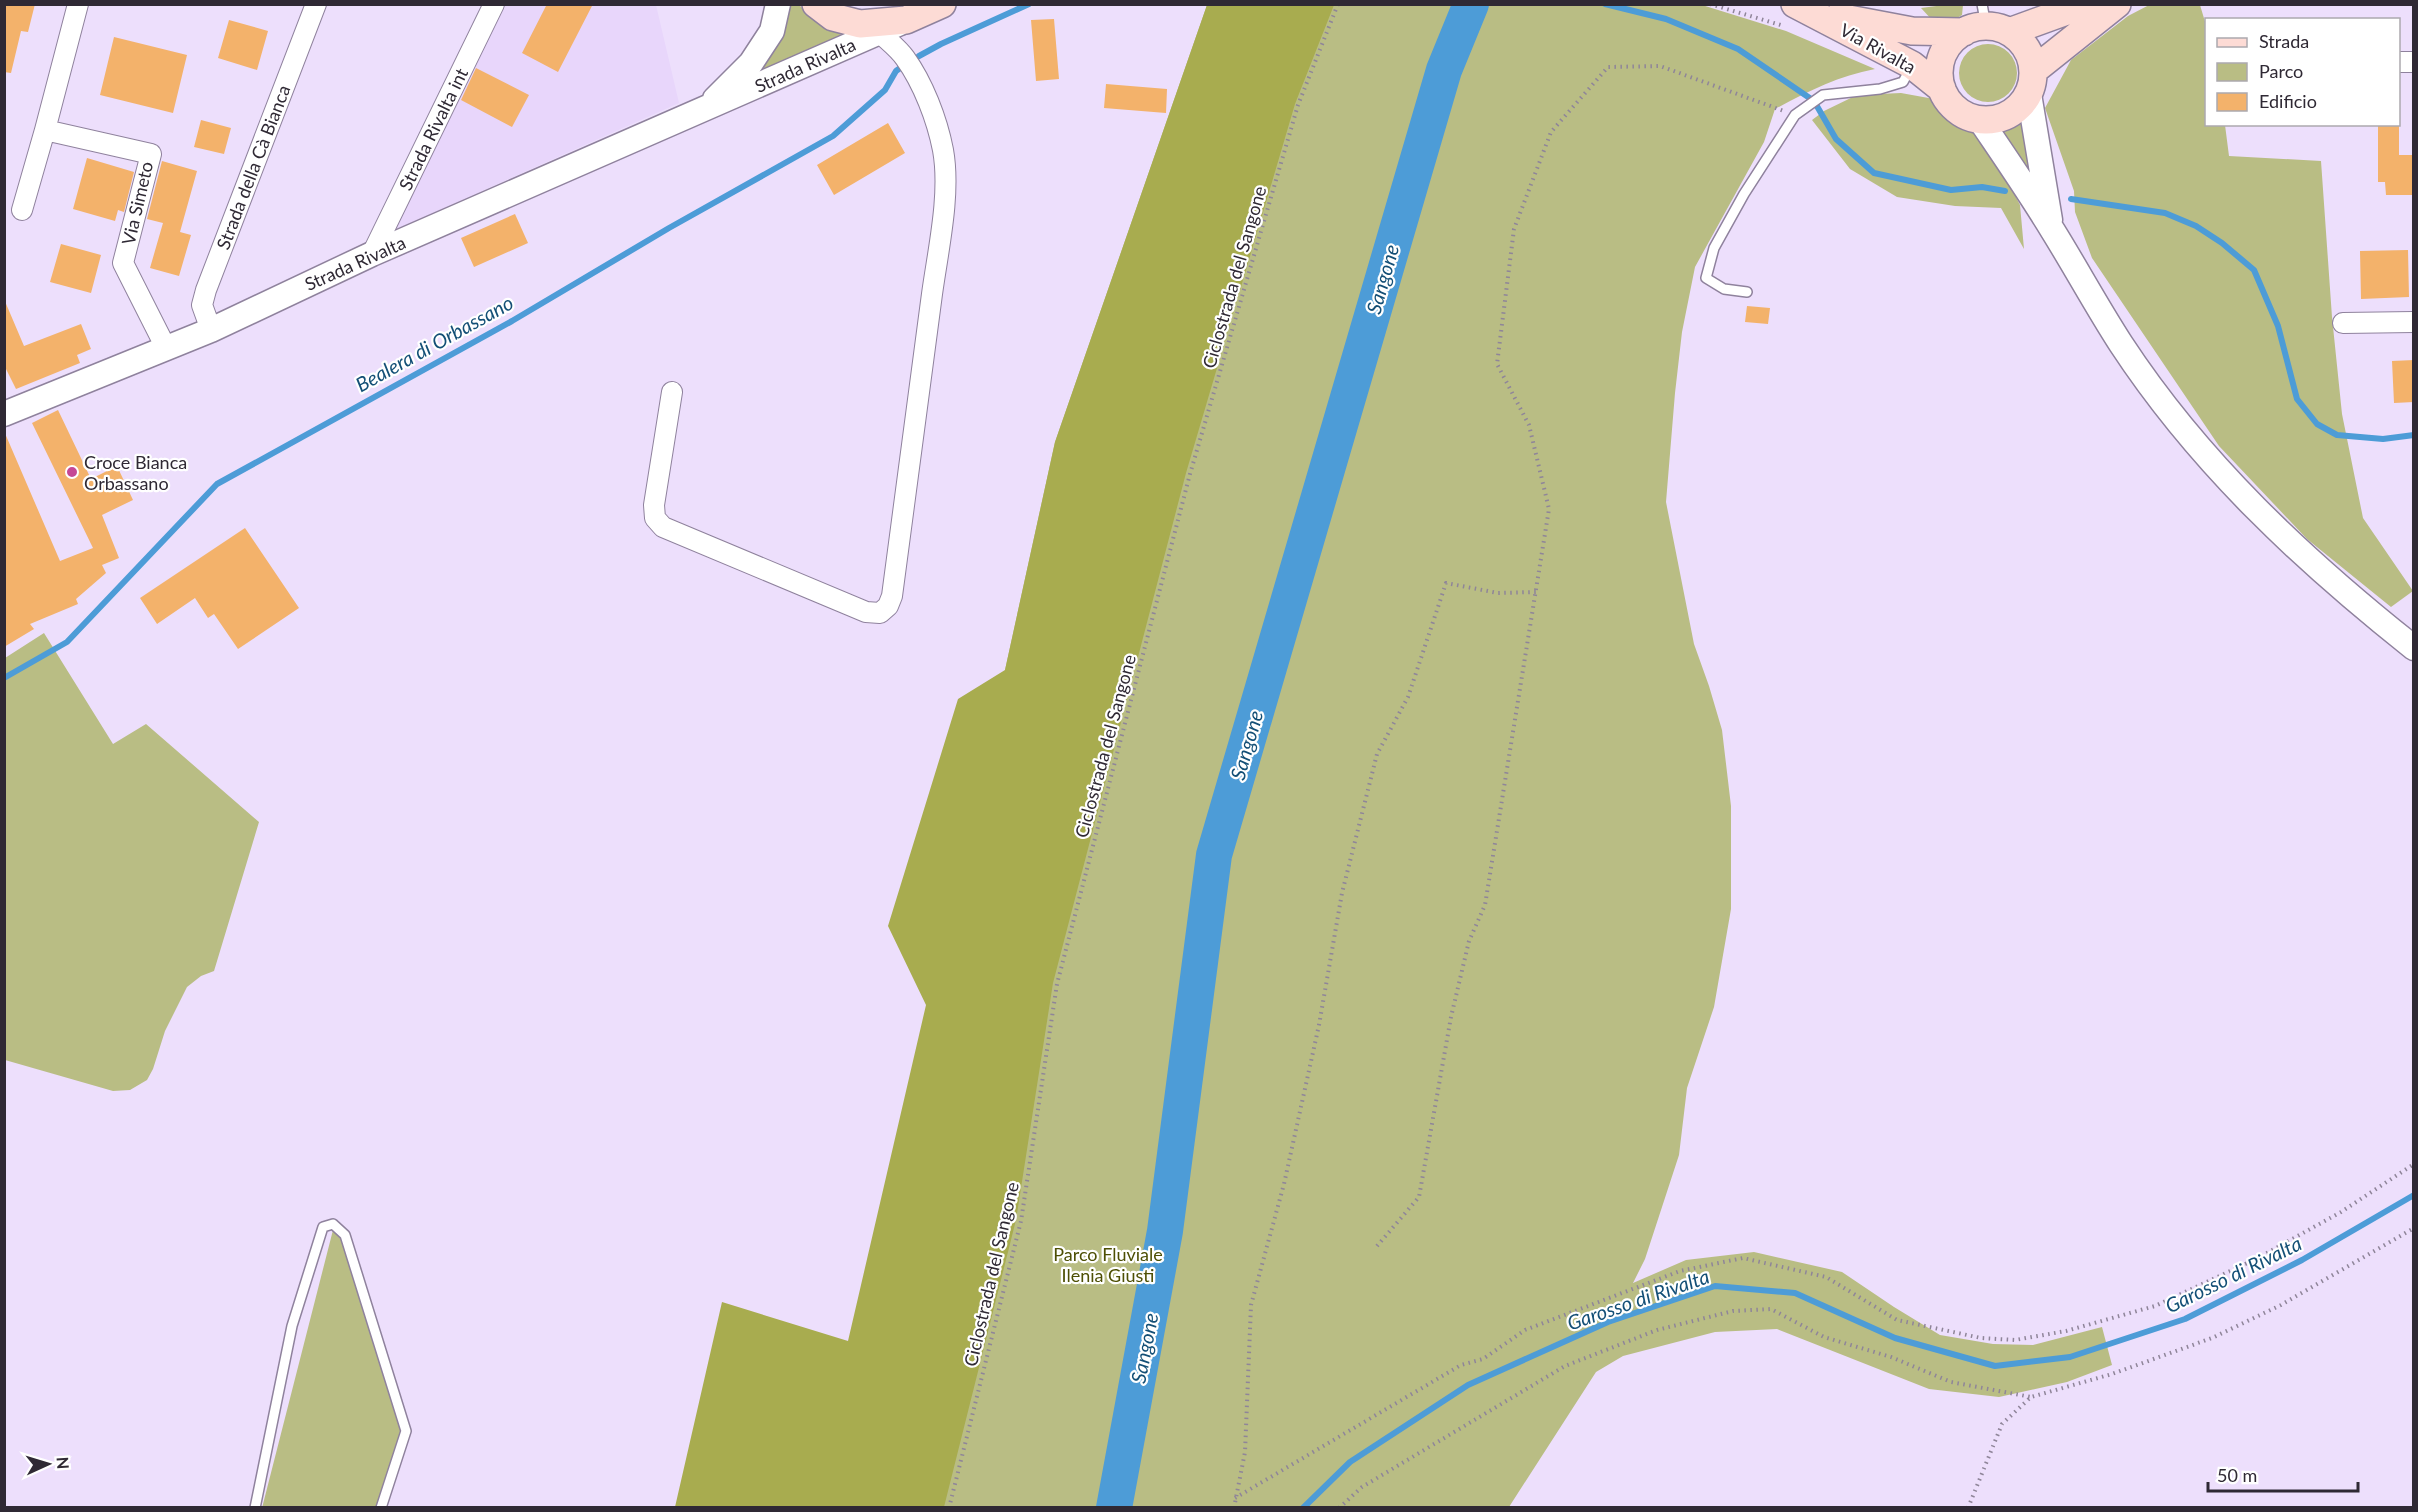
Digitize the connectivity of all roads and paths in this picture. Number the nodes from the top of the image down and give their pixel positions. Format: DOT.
graph roads {
  1 [pos="78,4"];
  2 [pos="316,4"];
  3 [pos="494,4"];
  4 [pos="778,4"];
  5 [pos="816,4"];
  6 [pos="942,4"];
  7 [pos="1338,4"];
  8 [pos="2086,4"];
  9 [pos="2116,4"];
  10 [pos="1804,8"];
  11 [pos="906,20"];
  12 [pos="1985,23"];
  13 [pos="879,32"];
  14 [pos="1912,65"];
  15 [pos="2031,82"];
  16 [pos="1942,88"];
  17 [pos="704,109"];
  18 [pos="1796,115"];
  19 [pos="1980,120"];
  20 [pos="45,130"];
  21 [pos="22,210"];
  22 [pos="2052,228"];
  23 [pos="372,254"];
  24 [pos="1747,292"];
  25 [pos="2414,322"];
  26 [pos="2343,323"];
  27 [pos="211,330"];
  28 [pos="166,348"];
  29 [pos="672,392"];
  30 [pos="4,414"];
  31 [pos="1536,592"];
  32 [pos="2414,648"];
  33 [pos="2414,1164"];
  34 [pos="2414,1228"];
  35 [pos="1377,1246"];
  36 [pos="2031,1397"];
  37 [pos="1235,1498"];
  38 [pos="255,1508"];
  39 [pos="381,1508"];
  40 [pos="949,1508"];
  41 [pos="1234,1508"];
  42 [pos="1339,1508"];
  43 [pos="1968,1508"];
  1 -- 20 [label="street"];
  2 -- 27 [label="street, Strada della Cà Bianca"];
  3 -- 23 [label="street, Strada Rivalta int"];
  4 -- 17 [label="street, Strada Rivalta"];
  5 -- 11 [label="main road"];
  6 -- 11 [label="main road"];
  7 -- 40 [label="path, Ciclostrada del Sangone"];
  8 -- 12 [label="main road"];
  9 -- 15 [label="main road"];
  10 -- 12 [label="main road, Via Rivalta"];
  10 -- 14 [label="main road, Via Rivalta"];
  11 -- 13 [label="street, Strada Rivalta"];
  12 -- 15 [label="main road"];
  12 -- 16 [label="main road, Via Rivalta"];
  13 -- 17 [label="street, Strada Rivalta"];
  13 -- 29 [label="street"];
  14 -- 16 [label="main road, Via Rivalta"];
  14 -- 18 [label="lane"];
  15 -- 19 [label="main road"];
  15 -- 22 [label="street"];
  16 -- 19 [label="main road, Via Rivalta"];
  17 -- 23 [label="street, Strada Rivalta"];
  18 -- 24 [label="lane"];
  18 -- 31 [label="path"];
  19 -- 22 [label="street"];
  20 -- 21 [label="street"];
  20 -- 28 [label="street, Via Simeto"];
  22 -- 32 [label="street"];
  23 -- 27 [label="street, Strada Rivalta"];
  25 -- 26 [label="street"];
  27 -- 28 [label="street, Strada Rivalta"];
  28 -- 30 [label="street, Strada Rivalta"];
  31 -- 35 [label="path"];
  31 -- 37 [label="path"];
  33 -- 37 [label="path"];
  34 -- 36 [label="path"];
  36 -- 42 [label="path"];
  36 -- 43 [label="path"];
  37 -- 41 [label="path"];
  38 -- 39 [label="lane"];
}
